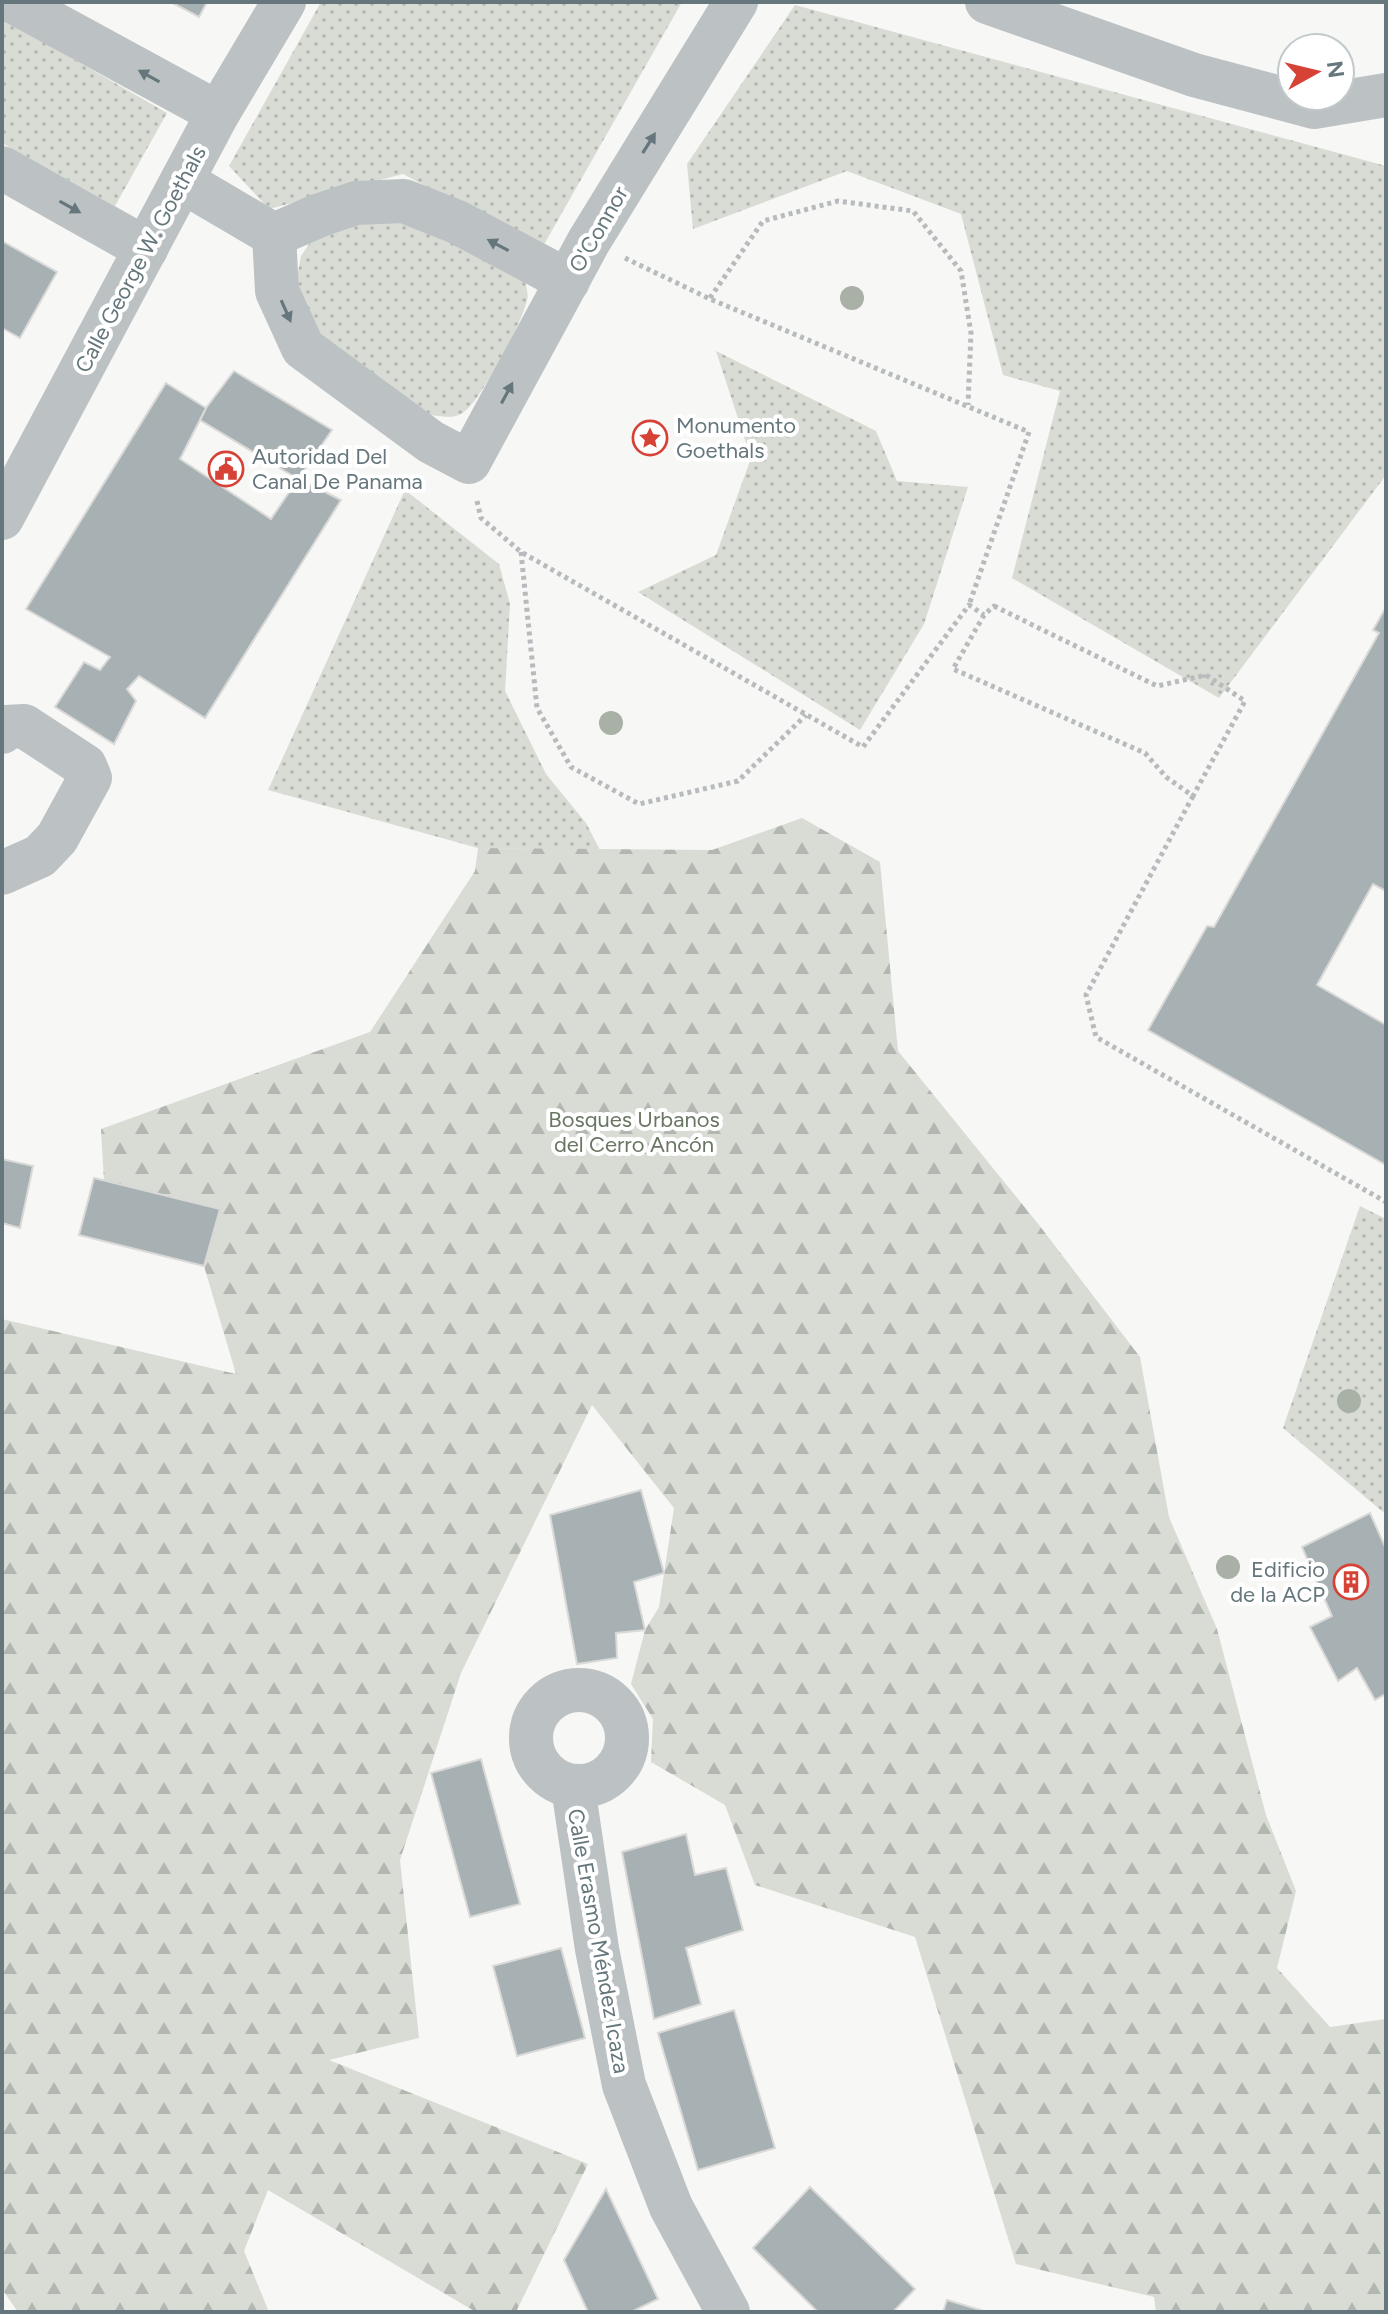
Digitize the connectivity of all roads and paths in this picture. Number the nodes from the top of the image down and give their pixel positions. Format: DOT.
graph roads {
  1 [pos="14,2"];
  2 [pos="284,2"];
  3 [pos="736,2"];
  4 [pos="987,2"];
  5 [pos="1386,95"];
  6 [pos="218,113"];
  7 [pos="2,168"];
  8 [pos="182,181"];
  9 [pos="274,235"];
  10 [pos="589,241"];
  11 [pos="146,249"];
  12 [pos="568,281"];
  13 [pos="710,299"];
  14 [pos="968,405"];
  15 [pos="15,461"];
  16 [pos="469,462"];
  17 [pos="2,518"];
  18 [pos="521,552"];
  19 [pos="969,605"];
  20 [pos="984,615"];
  21 [pos="806,715"];
  22 [pos="2,732"];
  23 [pos="1193,796"];
  24 [pos="2,873"];
  25 [pos="1386,1202"];
  26 [pos="573,1787"];
  27 [pos="728,2312"];
  6 -- 1 [label="street, one-way"];
  2 -- 6 [label="street, Calle George W. Goethals"];
  10 -- 3 [label="street, O'Connor, one-way"];
  4 -- 5 [label="street"];
  6 -- 8 [label="street, Calle George W. Goethals"];
  7 -- 11 [label="street, one-way"];
  8 -- 9 [label="street"];
  8 -- 11 [label="street, Calle George W. Goethals"];
  12 -- 9 [label="street, one-way"];
  9 -- 16 [label="street, one-way"];
  10 -- 12 [label="street, O'Connor"];
  10 -- 13 [label="path"];
  11 -- 15 [label="street, Calle George W. Goethals"];
  16 -- 12 [label="street, O'Connor, one-way"];
  13 -- 14 [label="path"];
  13 -- 14 [label="path"];
  14 -- 19 [label="path"];
  15 -- 17 [label="street, Calle George W. Goethals"];
  16 -- 18 [label="path"];
  18 -- 21 [label="path"];
  18 -- 21 [label="path"];
  19 -- 20 [label="path"];
  19 -- 21 [label="path"];
  20 -- 23 [label="path"];
  20 -- 23 [label="path"];
  22 -- 24 [label="street"];
  23 -- 25 [label="path"];
  26 -- 27 [label="street, Calle Erasmo Méndez Icaza"];
}
